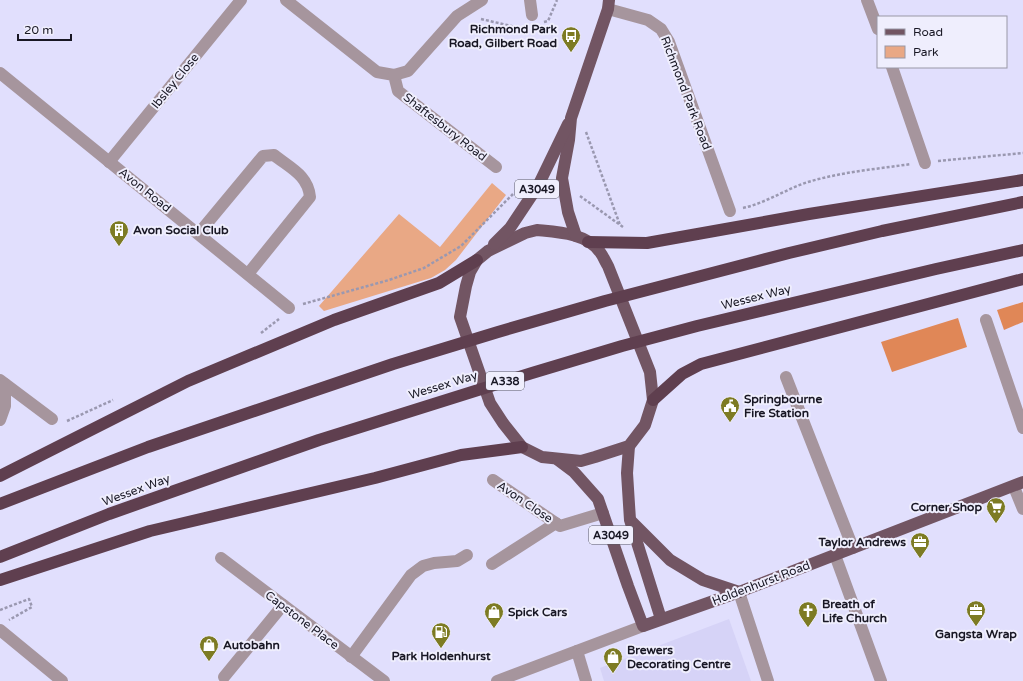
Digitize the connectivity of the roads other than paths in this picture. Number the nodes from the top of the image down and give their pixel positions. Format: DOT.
graph roads {
  1 [pos="241,0"];
  2 [pos="286,0"];
  3 [pos="482,0"];
  4 [pos="530,0"];
  5 [pos="868,0"];
  6 [pos="609,4"];
  7 [pos="531,21"];
  8 [pos="877,26"];
  9 [pos="892,68"];
  10 [pos="0,73"];
  11 [pos="394,75"];
  12 [pos="571,118"];
  13 [pos="109,162"];
  14 [pos="925,162"];
  15 [pos="496,167"];
  16 [pos="1023,180"];
  17 [pos="1023,202"];
  18 [pos="730,211"];
  19 [pos="199,233"];
  20 [pos="576,236"];
  21 [pos="588,242"];
  22 [pos="488,250"];
  23 [pos="1023,250"];
  24 [pos="478,260"];
  25 [pos="248,274"];
  26 [pos="1023,279"];
  27 [pos="289,308"];
  28 [pos="986,320"];
  29 [pos="786,377"];
  30 [pos="2,382"];
  31 [pos="653,400"];
  32 [pos="52,419"];
  33 [pos="0,420"];
  34 [pos="1023,428"];
  35 [pos="629,446"];
  36 [pos="522,447"];
  37 [pos="557,459"];
  38 [pos="0,476"];
  39 [pos="493,480"];
  40 [pos="1019,484"];
  41 [pos="0,504"];
  42 [pos="1023,509"];
  43 [pos="603,513"];
  44 [pos="630,520"];
  45 [pos="556,523"];
  46 [pos="853,548"];
  47 [pos="466,555"];
  48 [pos="835,555"];
  49 [pos="0,557"];
  50 [pos="221,558"];
  51 [pos="492,564"];
  52 [pos="0,580"];
  53 [pos="739,592"];
  54 [pos="283,605"];
  55 [pos="661,619"];
  56 [pos="3,625"];
  57 [pos="643,626"];
  58 [pos="577,651"];
  59 [pos="351,657"];
  60 [pos="224,677"];
  61 [pos="62,681"];
  62 [pos="384,681"];
  63 [pos="497,681"];
  64 [pos="586,681"];
  65 [pos="768,681"];
  66 [pos="881,681"];
  1 -- 13 [label="street, Ibsley Close"];
  2 -- 11 [label="street"];
  3 -- 11 [label="street"];
  4 -- 7 [label="street"];
  5 -- 8 [label="street"];
  6 -- 12 [label="main road, Richmond Park Road / A3049"];
  6 -- 18 [label="street, Richmond Park Road"];
  9 -- 14 [label="street"];
  10 -- 13 [label="street, Avon Road"];
  11 -- 15 [label="street, Shaftesbury Road"];
  12 -- 20 [label="main road, Richmond Park Road / A3049"];
  12 -- 22 [label="main road, Richmond Park Road / A3049"];
  13 -- 19 [label="street, Avon Road"];
  16 -- 21 [label="highway"];
  17 -- 41 [label="highway"];
  19 -- 25 [label="street, Avon Road"];
  19 -- 25 [label="street"];
  20 -- 21 [label="main road, A3049"];
  20 -- 22 [label="main road, A3049"];
  21 -- 31 [label="main road, A3049"];
  22 -- 24 [label="main road, A3049"];
  23 -- 49 [label="highway, Wessex Way / A338"];
  24 -- 36 [label="main road, A3049"];
  24 -- 38 [label="highway"];
  25 -- 27 [label="street, Avon Road"];
  26 -- 31 [label="highway"];
  28 -- 34 [label="street"];
  29 -- 46 [label="street"];
  30 -- 32 [label="street"];
  30 -- 33 [label="street"];
  31 -- 35 [label="main road, A3049"];
  35 -- 37 [label="main road, A3049"];
  35 -- 44 [label="main road, A3049"];
  36 -- 37 [label="main road, A3049"];
  36 -- 52 [label="highway"];
  37 -- 43 [label="main road, A3049"];
  39 -- 45 [label="street, Avon Close"];
  40 -- 42 [label="street"];
  40 -- 46 [label="main road, Holdenhurst Road"];
  43 -- 45 [label="street, Avon Close"];
  43 -- 57 [label="main road, A3049"];
  44 -- 53 [label="main road, A3049"];
  44 -- 55 [label="main road"];
  45 -- 51 [label="street"];
  46 -- 48 [label="main road, Holdenhurst Road"];
  47 -- 59 [label="street"];
  48 -- 53 [label="main road, Holdenhurst Road"];
  48 -- 66 [label="street"];
  50 -- 54 [label="street, Capstone Place"];
  53 -- 55 [label="main road, Holdenhurst Road"];
  53 -- 65 [label="street"];
  54 -- 59 [label="street, Capstone Place"];
  54 -- 60 [label="street"];
  55 -- 57 [label="main road, Holdenhurst Road"];
  56 -- 61 [label="street"];
  57 -- 58 [label="street, Holdenhurst Road"];
  58 -- 63 [label="street, Holdenhurst Road"];
  58 -- 64 [label="street"];
  59 -- 62 [label="street, Capstone Place"];
}
